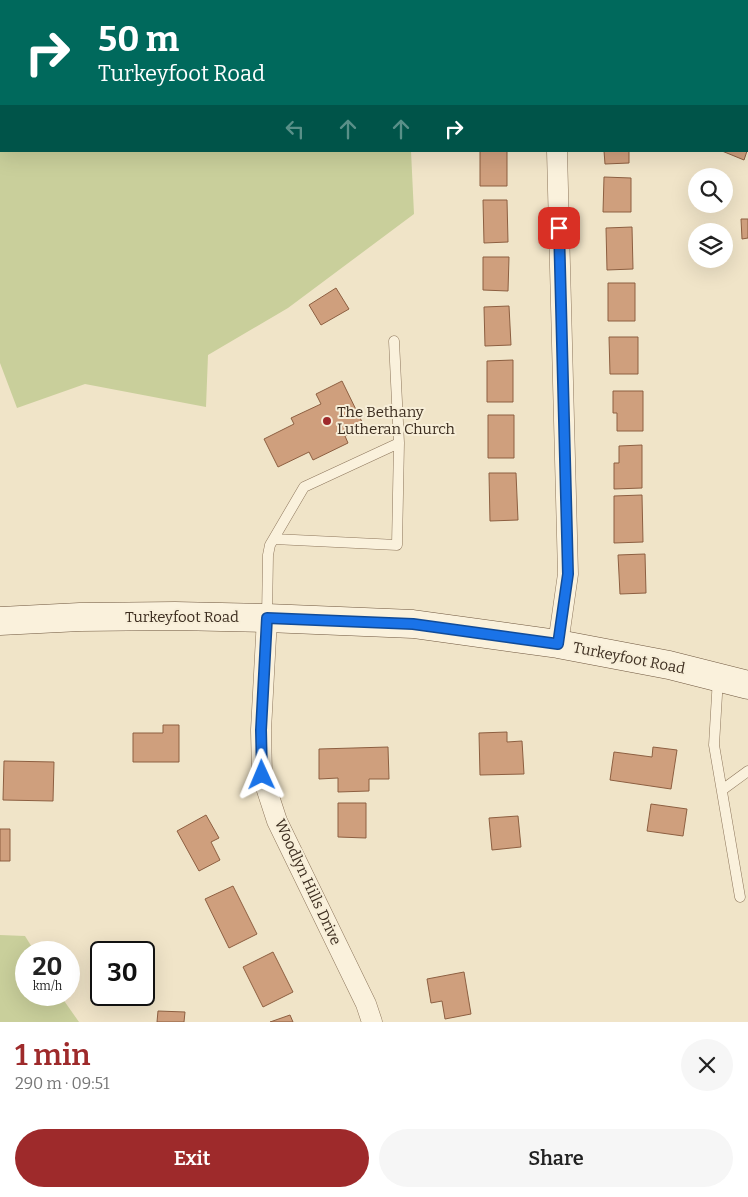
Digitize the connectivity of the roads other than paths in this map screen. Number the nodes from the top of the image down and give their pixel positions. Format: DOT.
graph roads {
  1 [pos="557,152"];
  2 [pos="394,340"];
  3 [pos="399,443"];
  4 [pos="274,539"];
  5 [pos="267,618"];
  6 [pos="0,621"];
  7 [pos="558,644"];
  8 [pos="718,677"];
  9 [pos="748,685"];
  10 [pos="748,771"];
  11 [pos="722,790"];
  12 [pos="740,897"];
  13 [pos="372,1022"];
  1 -- 7 [label="street"];
  2 -- 3 [label="lane"];
  3 -- 4 [label="lane"];
  3 -- 4 [label="lane"];
  4 -- 5 [label="lane"];
  5 -- 6 [label="main road, Turkeyfoot Road"];
  5 -- 7 [label="main road, Turkeyfoot Road"];
  5 -- 13 [label="street, Woodlyn Hills Drive"];
  7 -- 8 [label="main road, Turkeyfoot Road"];
  8 -- 9 [label="main road, Turkeyfoot Road"];
  8 -- 11 [label="lane"];
  10 -- 11 [label="lane"];
  11 -- 12 [label="lane"];
}
